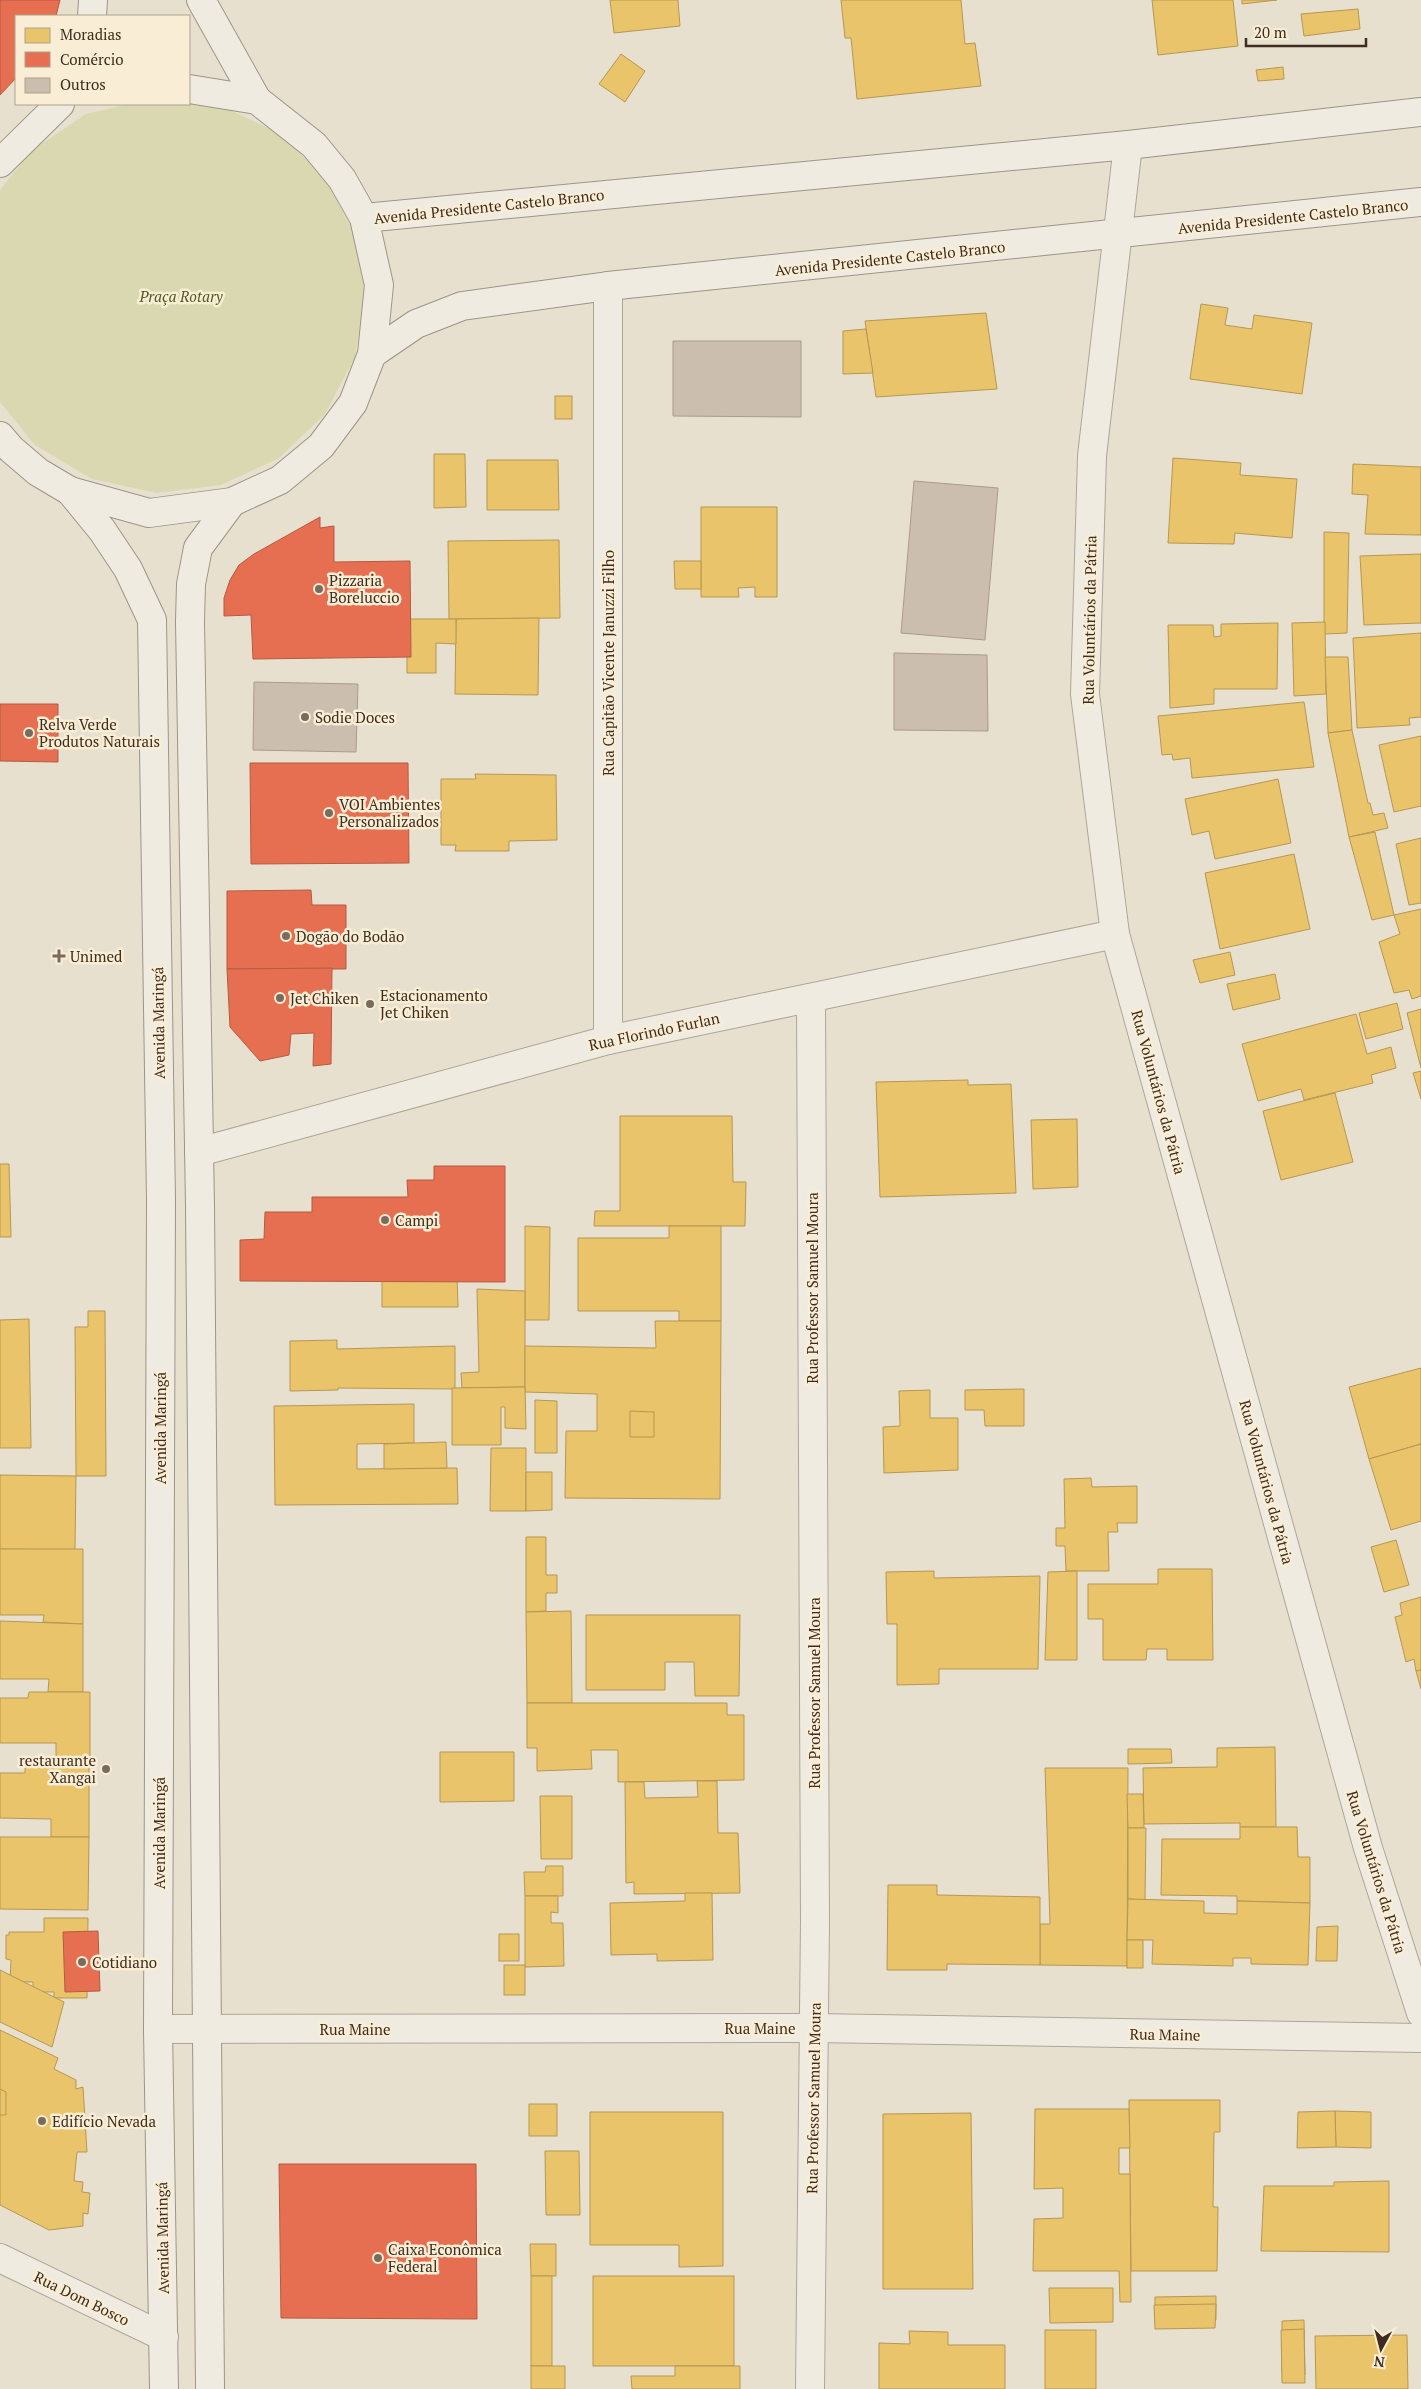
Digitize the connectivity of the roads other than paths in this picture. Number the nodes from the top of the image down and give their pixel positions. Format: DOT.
graph roads {
  1 [pos="92,0"];
  2 [pos="201,0"];
  3 [pos="92,15"];
  4 [pos="190,89"];
  5 [pos="257,100"];
  6 [pos="38,105"];
  7 [pos="59,105"];
  8 [pos="1421,112"];
  9 [pos="1128,144"];
  10 [pos="0,162"];
  11 [pos="1421,202"];
  12 [pos="364,218"];
  13 [pos="1116,235"];
  14 [pos="608,286"];
  15 [pos="372,354"];
  16 [pos="0,436"];
  17 [pos="70,491"];
  18 [pos="232,502"];
  19 [pos="1115,934"];
  20 [pos="811,998"];
  21 [pos="608,1040"];
  22 [pos="200,1152"];
  23 [pos="1421,2013"];
  24 [pos="813,2028"];
  25 [pos="158,2029"];
  26 [pos="208,2029"];
  27 [pos="1421,2038"];
  28 [pos="0,2258"];
  29 [pos="164,2337"];
  30 [pos="164,2389"];
  31 [pos="210,2389"];
  32 [pos="810,2389"];
  1 -- 3 [label="main road"];
  2 -- 5 [label="main road"];
  4 -- 5 [label="main road"];
  5 -- 12 [label="main road"];
  6 -- 10 [label="main road"];
  7 -- 10 [label="main road"];
  8 -- 9 [label="main road, Avenida Presidente Castelo Branco"];
  9 -- 12 [label="main road, Avenida Presidente Castelo Branco"];
  9 -- 13 [label="main road, Rua Voluntários da Pátria"];
  11 -- 13 [label="main road, Avenida Presidente Castelo Branco"];
  12 -- 15 [label="main road"];
  13 -- 14 [label="main road, Avenida Presidente Castelo Branco"];
  13 -- 19 [label="main road, Rua Voluntários da Pátria"];
  14 -- 15 [label="main road, Avenida Presidente Castelo Branco"];
  14 -- 21 [label="main road, Rua Capitão Vicente Januzzi Filho"];
  15 -- 18 [label="main road"];
  16 -- 17 [label="main road"];
  17 -- 18 [label="main road"];
  17 -- 25 [label="main road, Avenida Maringá"];
  18 -- 22 [label="main road"];
  19 -- 20 [label="main road, Rua Florindo Furlan"];
  19 -- 23 [label="main road, Rua Voluntários da Pátria"];
  20 -- 21 [label="main road, Rua Florindo Furlan"];
  20 -- 24 [label="main road, Rua Professor Samuel Moura"];
  21 -- 22 [label="main road, Rua Florindo Furlan"];
  22 -- 26 [label="main road"];
  24 -- 26 [label="main road, Rua Maine"];
  24 -- 27 [label="main road, Rua Maine"];
  24 -- 32 [label="main road, Rua Professor Samuel Moura"];
  25 -- 26 [label="main road, Rua Maine"];
  25 -- 29 [label="main road, Avenida Maringá"];
  26 -- 31 [label="main road"];
  28 -- 29 [label="main road, Rua Dom Bosco"];
  29 -- 30 [label="main road, Avenida Maringá"];
}
